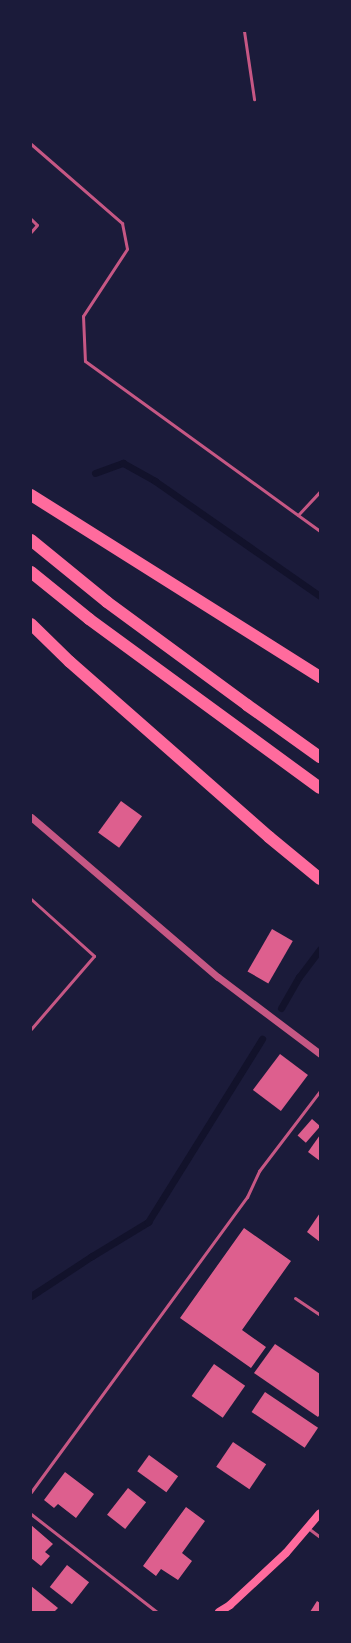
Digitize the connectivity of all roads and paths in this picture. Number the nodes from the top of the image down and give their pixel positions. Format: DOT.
graph roads {
  1 [pos="244,31"];
  2 [pos="254,99"];
  3 [pos="31,144"];
  4 [pos="31,220"];
  5 [pos="31,232"];
  6 [pos="320,491"];
  7 [pos="31,495"];
  8 [pos="298,515"];
  9 [pos="320,531"];
  10 [pos="31,540"];
  11 [pos="31,572"];
  12 [pos="31,624"];
  13 [pos="320,677"];
  14 [pos="320,757"];
  15 [pos="320,788"];
  16 [pos="31,817"];
  17 [pos="320,879"];
  18 [pos="31,898"];
  19 [pos="31,1029"];
  20 [pos="320,1054"];
  21 [pos="320,1091"];
  22 [pos="295,1298"];
  23 [pos="320,1315"];
  24 [pos="31,1492"];
  25 [pos="320,1513"];
  26 [pos="31,1514"];
  27 [pos="308,1528"];
  28 [pos="320,1537"];
  29 [pos="230,1608"];
  30 [pos="157,1612"];
  31 [pos="219,1612"];
  1 -- 2 [label="lane"];
  3 -- 8 [label="lane"];
  4 -- 5 [label="lane"];
  6 -- 8 [label="lane"];
  7 -- 13 [label="highway"];
  8 -- 9 [label="lane"];
  10 -- 14 [label="highway"];
  11 -- 15 [label="highway"];
  12 -- 17 [label="highway"];
  16 -- 20 [label="street"];
  18 -- 19 [label="lane"];
  21 -- 24 [label="lane"];
  22 -- 23 [label="lane"];
  25 -- 27 [label="main road"];
  26 -- 30 [label="lane"];
  27 -- 28 [label="lane"];
  27 -- 29 [label="main road"];
  29 -- 31 [label="main road"];
}
